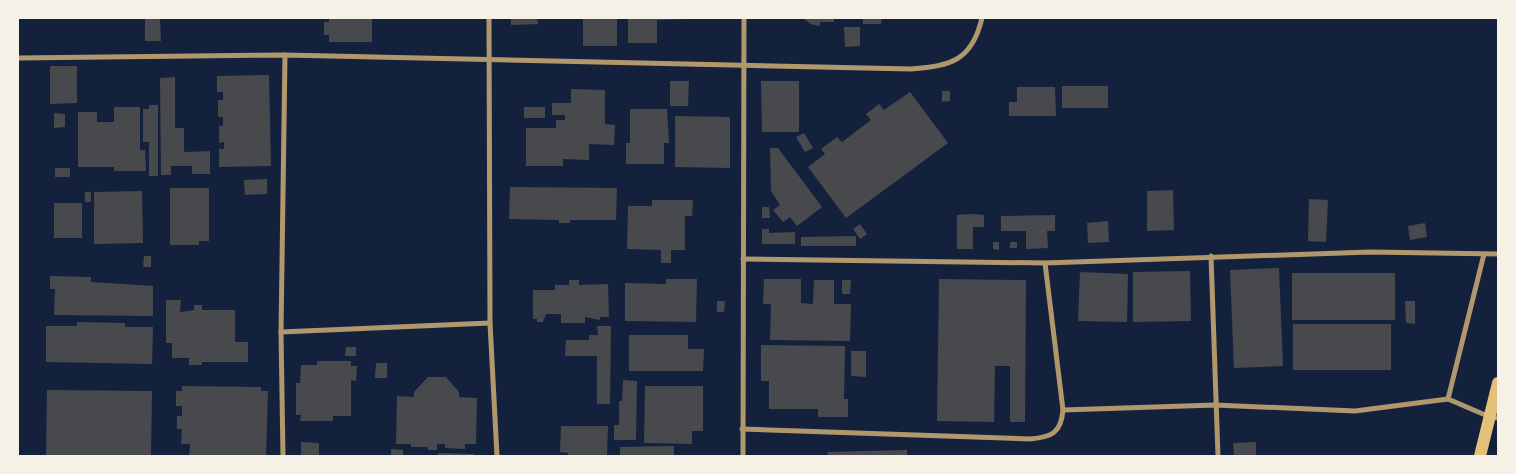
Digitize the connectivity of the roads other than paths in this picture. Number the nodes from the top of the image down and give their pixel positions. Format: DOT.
graph roads {
  1 [pos="489,18"];
  2 [pos="744,18"];
  3 [pos="982,18"];
  4 [pos="285,55"];
  5 [pos="18,58"];
  6 [pos="488,58"];
  7 [pos="743,65"];
  8 [pos="1484,254"];
  9 [pos="1498,254"];
  10 [pos="1211,256"];
  11 [pos="743,258"];
  12 [pos="1045,263"];
  13 [pos="490,323"];
  14 [pos="282,332"];
  15 [pos="1498,383"];
  16 [pos="1448,399"];
  17 [pos="1216,405"];
  18 [pos="1063,410"];
  19 [pos="1494,417"];
  20 [pos="742,430"];
  21 [pos="283,456"];
  22 [pos="497,456"];
  23 [pos="742,456"];
  24 [pos="1218,456"];
  25 [pos="1480,456"];
  1 -- 6 [label="street"];
  2 -- 7 [label="street"];
  3 -- 7 [label="street"];
  4 -- 5 [label="street"];
  4 -- 6 [label="street"];
  4 -- 14 [label="street"];
  6 -- 7 [label="street"];
  6 -- 13 [label="street"];
  7 -- 11 [label="street"];
  8 -- 9 [label="street"];
  8 -- 10 [label="street"];
  8 -- 16 [label="street"];
  10 -- 12 [label="street"];
  10 -- 17 [label="street"];
  11 -- 12 [label="street"];
  11 -- 20 [label="street"];
  12 -- 18 [label="street"];
  13 -- 14 [label="street"];
  13 -- 22 [label="street"];
  14 -- 21 [label="street"];
  15 -- 19 [label="main road"];
  16 -- 17 [label="street"];
  16 -- 19 [label="street"];
  17 -- 18 [label="street"];
  17 -- 24 [label="street"];
  18 -- 20 [label="street"];
  19 -- 25 [label="main road"];
  20 -- 23 [label="street"];
}
